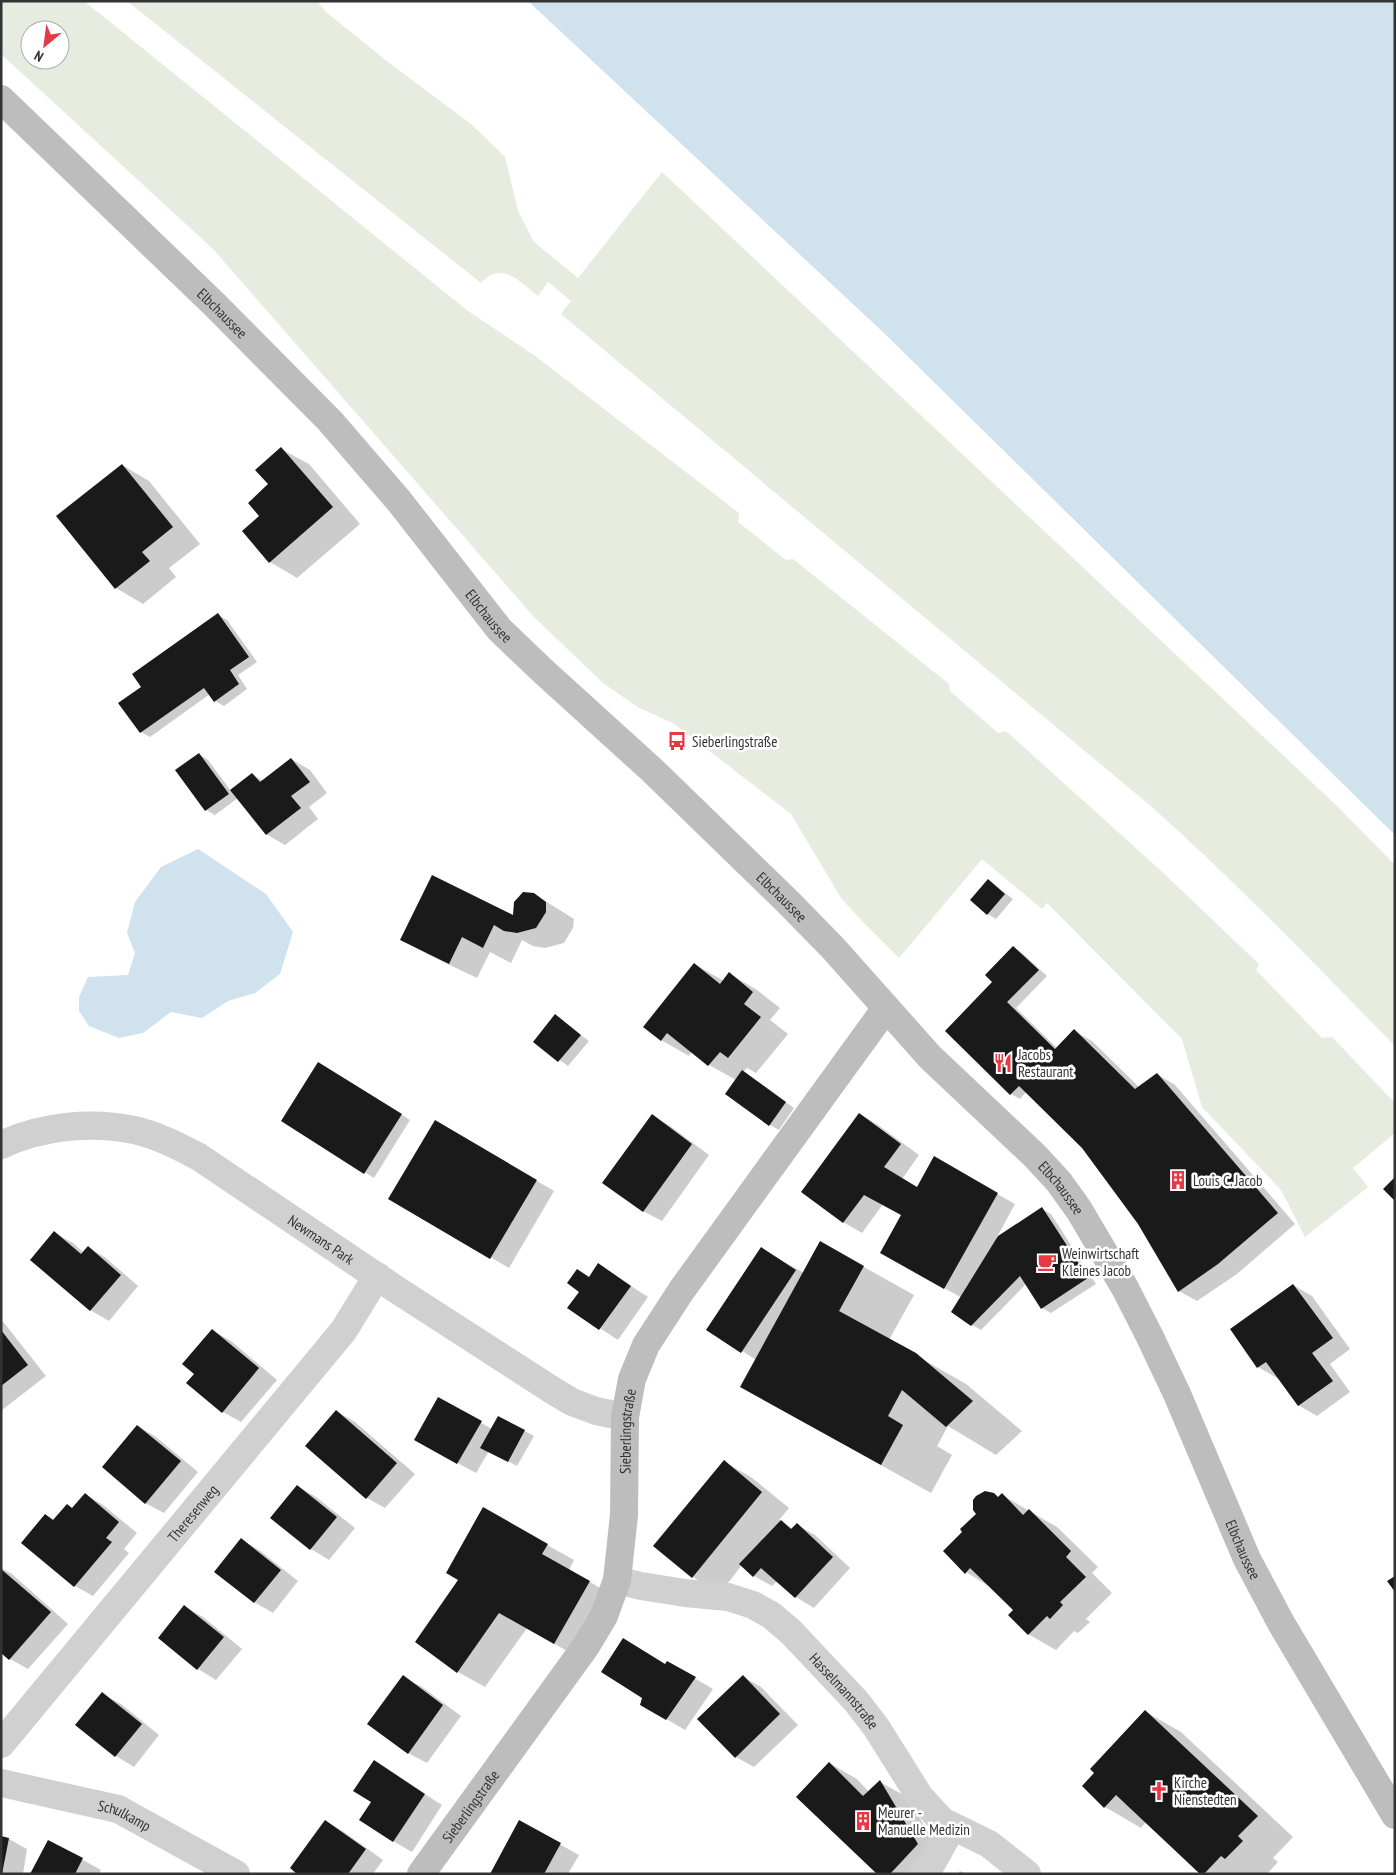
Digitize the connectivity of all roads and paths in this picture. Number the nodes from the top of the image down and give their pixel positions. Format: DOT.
graph roads {
  1 [pos="1,99"];
  2 [pos="886,1008"];
  3 [pos="1,1145"];
  4 [pos="377,1276"];
  5 [pos="625,1417"];
  6 [pos="617,1580"];
  7 [pos="1,1744"];
  8 [pos="1,1783"];
  9 [pos="1395,1815"];
  10 [pos="952,1827"];
  11 [pos="236,1874"];
  12 [pos="421,1874"];
  13 [pos="922,1874"];
  14 [pos="1027,1874"];
  1 -- 2 [label="main road, Elbchaussee"];
  2 -- 5 [label="main road, Sieberlingstraße"];
  2 -- 9 [label="main road, Elbchaussee"];
  3 -- 4 [label="street, Newmans Park"];
  4 -- 5 [label="street, Newmans Park"];
  4 -- 7 [label="street, Theresenweg"];
  5 -- 6 [label="main road, Sieberlingstraße"];
  6 -- 10 [label="street, Hasselmannstraße"];
  6 -- 12 [label="main road, Sieberlingstraße"];
  8 -- 11 [label="street, Schulkamp"];
  10 -- 13 [label="street"];
  10 -- 14 [label="street, Hasselmannstraße"];
}
